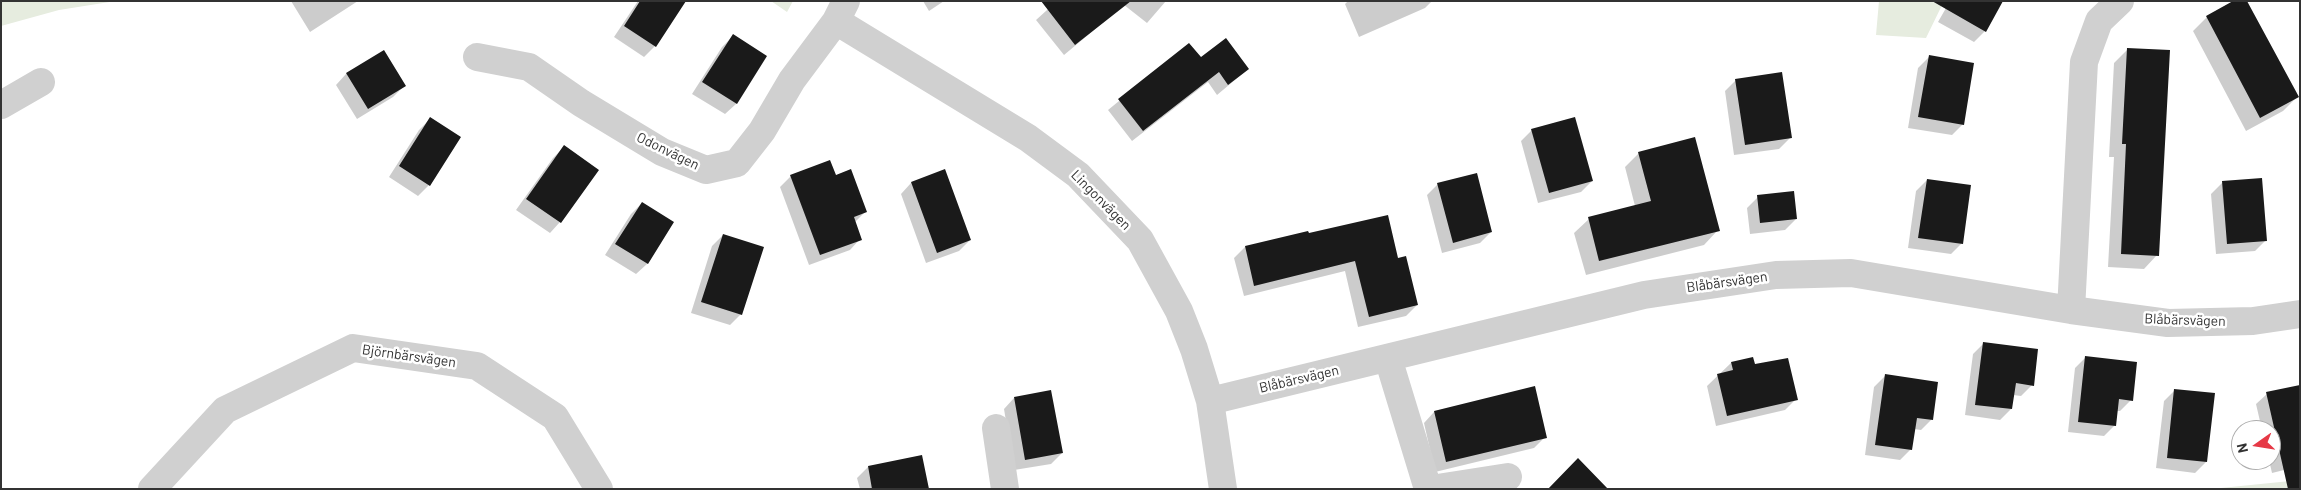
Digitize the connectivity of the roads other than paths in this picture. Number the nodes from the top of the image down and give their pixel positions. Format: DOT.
graph roads {
  1 [pos="2120,1"];
  2 [pos="841,11"];
  3 [pos="477,57"];
  4 [pos="40,82"];
  5 [pos="1,105"];
  6 [pos="2071,310"];
  7 [pos="2300,314"];
  8 [pos="1388,358"];
  9 [pos="1210,400"];
  10 [pos="996,428"];
  11 [pos="1508,477"];
  12 [pos="152,489"];
  13 [pos="599,489"];
  14 [pos="1005,489"];
  15 [pos="1223,489"];
  16 [pos="1429,489"];
  1 -- 6 [label="street"];
  2 -- 3 [label="street, Odonvägen"];
  2 -- 9 [label="street, Lingonvägen"];
  4 -- 5 [label="street"];
  6 -- 7 [label="street, Blåbärsvägen"];
  6 -- 8 [label="street, Blåbärsvägen"];
  8 -- 9 [label="street, Blåbärsvägen"];
  8 -- 16 [label="street"];
  9 -- 15 [label="street, Lingonvägen"];
  10 -- 14 [label="street"];
  11 -- 16 [label="street"];
  12 -- 13 [label="street, Björnbärsvägen"];
}
